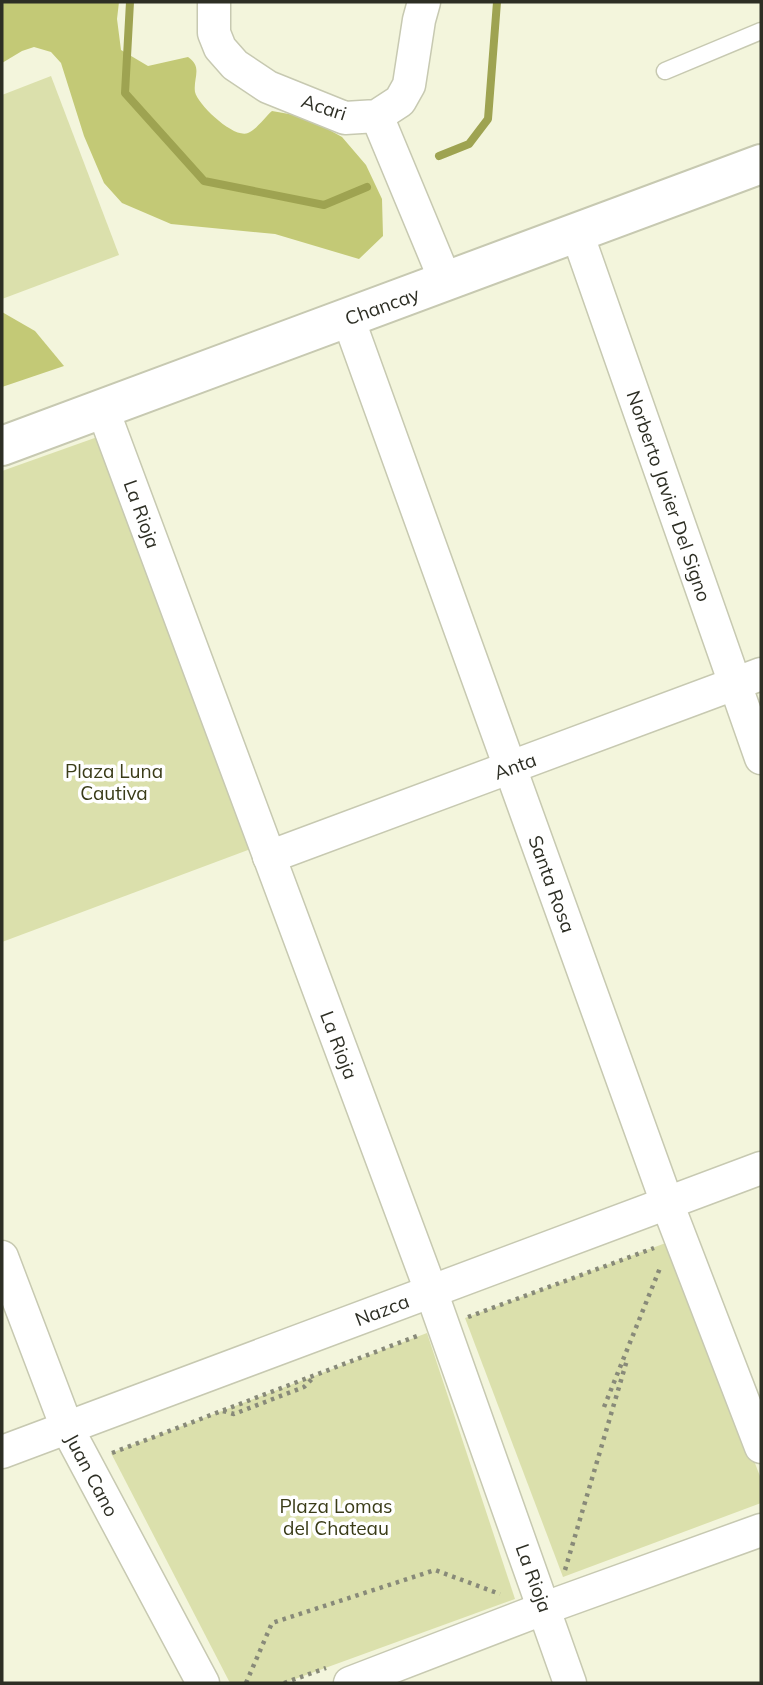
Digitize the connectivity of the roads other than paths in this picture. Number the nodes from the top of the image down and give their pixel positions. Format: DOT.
graph roads {
  1 [pos="214,2"];
  2 [pos="424,2"];
  3 [pos="761,31"];
  4 [pos="664,71"];
  5 [pos="377,116"];
  6 [pos="761,164"];
  7 [pos="577,233"];
  8 [pos="446,282"];
  9 [pos="348,318"];
  10 [pos="103,410"];
  11 [pos="2,446"];
  12 [pos="748,679"];
  13 [pos="761,758"];
  14 [pos="510,768"];
  15 [pos="269,857"];
  16 [pos="761,1168"];
  17 [pos="667,1203"];
  18 [pos="2,1257"];
  19 [pos="431,1292"];
  20 [pos="67,1428"];
  21 [pos="761,1447"];
  22 [pos="2,1452"];
  23 [pos="761,1530"];
  24 [pos="545,1608"];
  25 [pos="343,1674"];
  26 [pos="203,1683"];
  27 [pos="570,1683"];
  1 -- 5 [label="street, Acari"];
  2 -- 5 [label="street"];
  3 -- 4 [label="lane"];
  5 -- 8 [label="street"];
  6 -- 7 [label="main road, Chancay"];
  7 -- 8 [label="main road, Chancay"];
  7 -- 12 [label="street, Norberto Javier Del Signo"];
  8 -- 9 [label="main road, Chancay"];
  9 -- 10 [label="main road, Chancay"];
  9 -- 14 [label="street, Santa Rosa"];
  10 -- 11 [label="main road, Chancay"];
  10 -- 15 [label="street, La Rioja"];
  12 -- 13 [label="street, Norberto Javier Del Signo"];
  12 -- 14 [label="street, Anta"];
  14 -- 15 [label="street, Anta"];
  14 -- 17 [label="street, Santa Rosa"];
  15 -- 19 [label="street, La Rioja"];
  16 -- 17 [label="street, Nazca"];
  17 -- 19 [label="street, Nazca"];
  17 -- 21 [label="street, Santa Rosa"];
  18 -- 20 [label="street, Juan Cano"];
  19 -- 20 [label="street, Nazca"];
  19 -- 24 [label="street, La Rioja"];
  20 -- 22 [label="street, Nazca"];
  20 -- 26 [label="street, Juan Cano"];
  23 -- 24 [label="street"];
  24 -- 25 [label="street"];
  24 -- 27 [label="street, La Rioja"];
}
